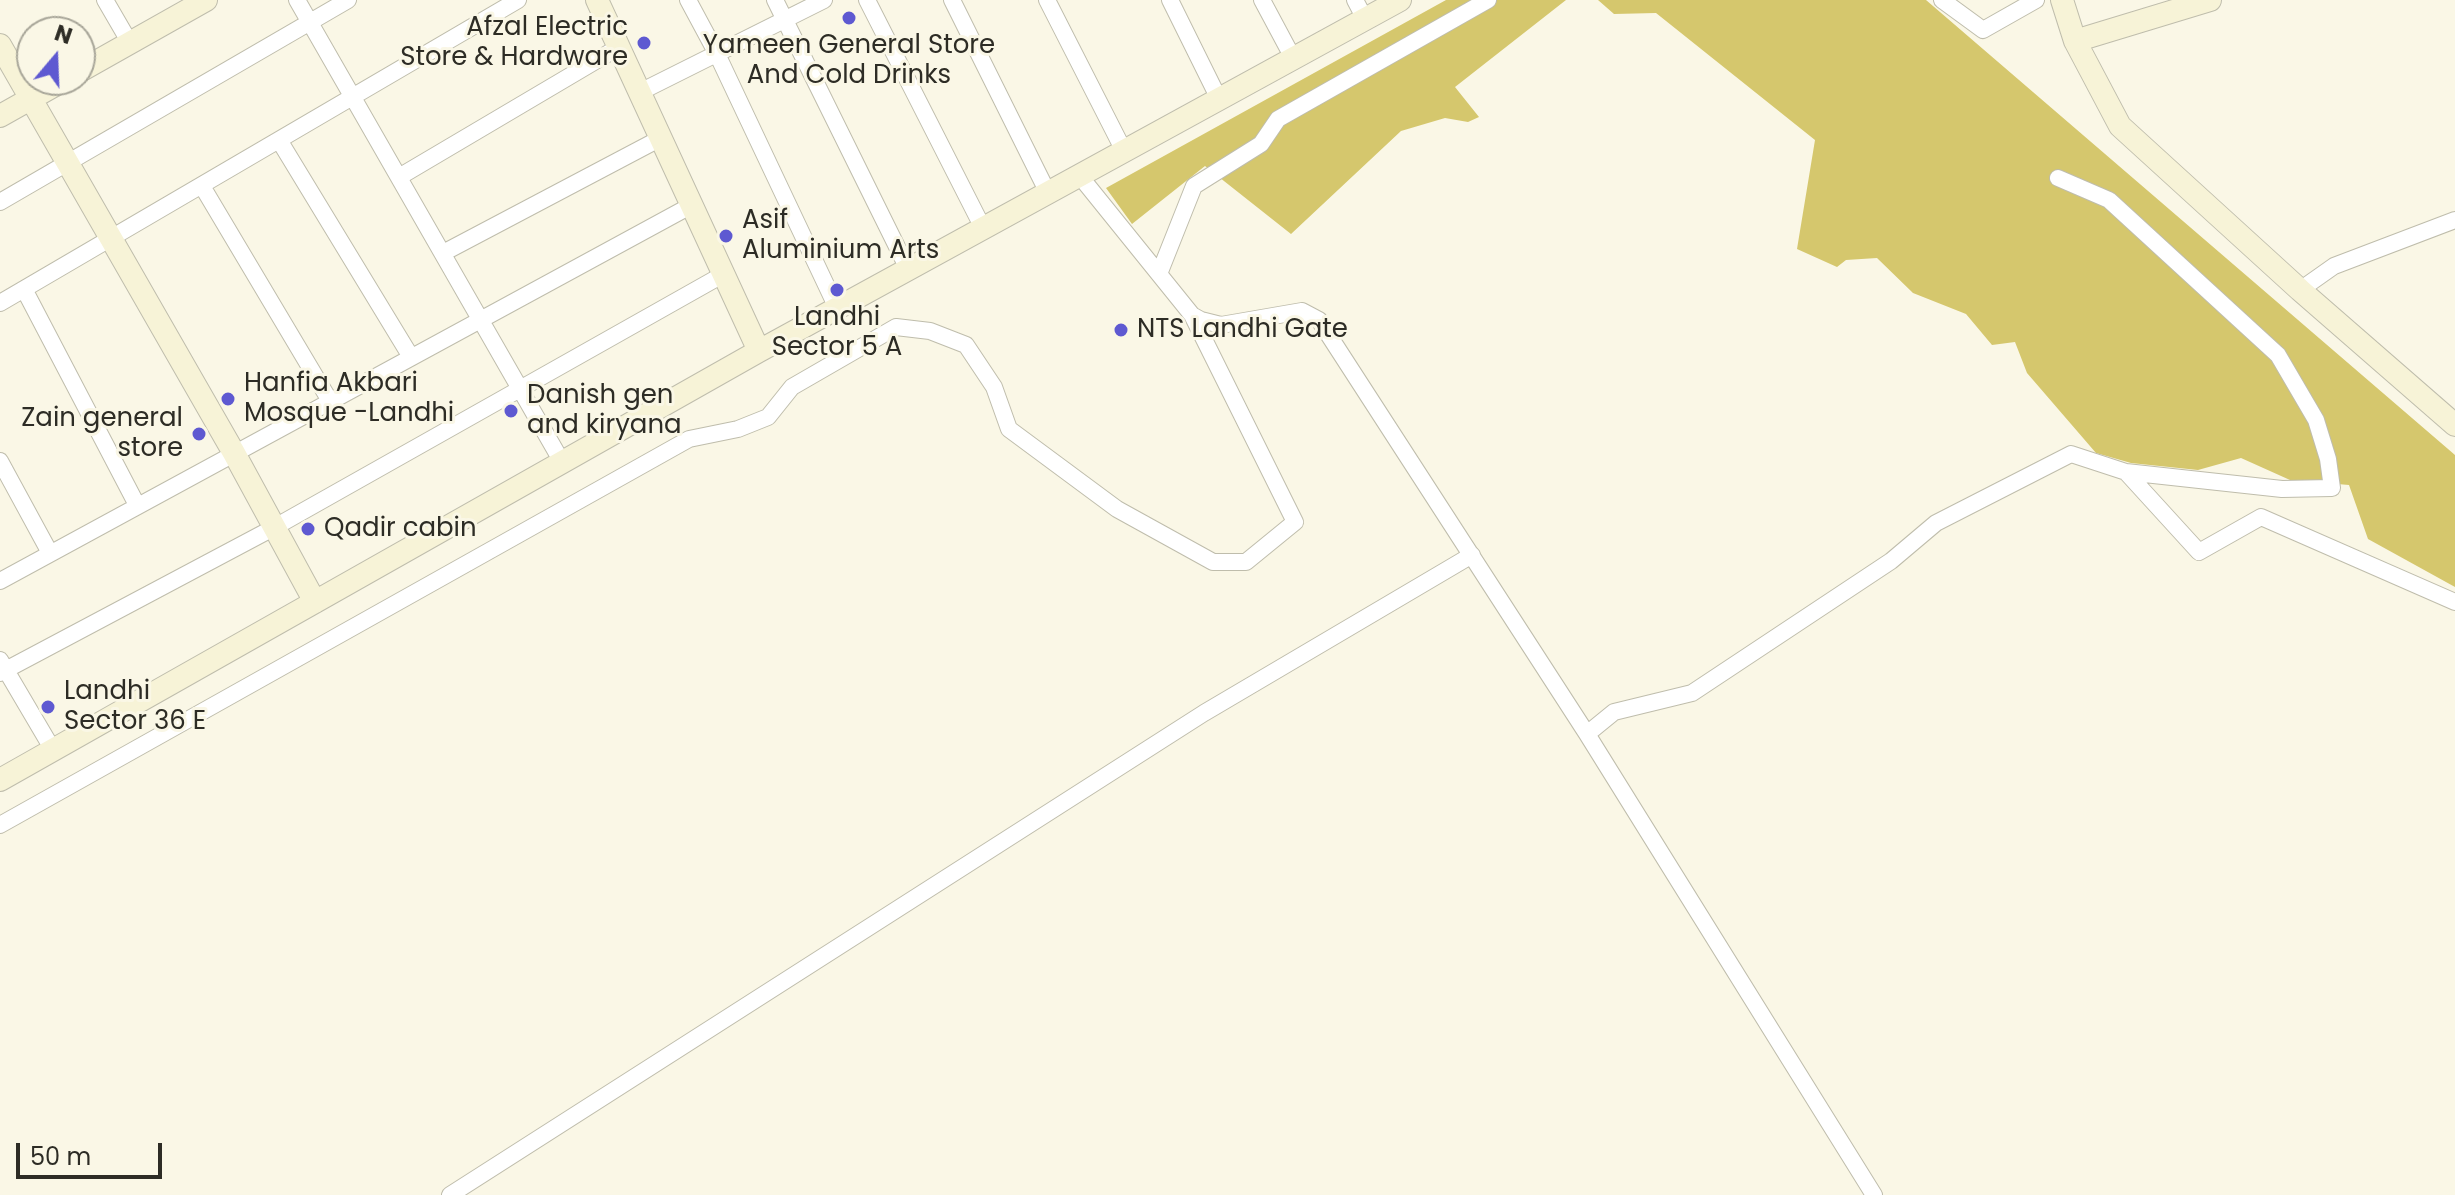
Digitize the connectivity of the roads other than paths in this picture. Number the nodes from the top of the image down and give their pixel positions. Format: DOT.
graph roads {
  1 [pos="105,0"];
  2 [pos="206,0"];
  3 [pos="297,0"];
  4 [pos="348,0"];
  5 [pos="518,0"];
  6 [pos="597,0"];
  7 [pos="688,0"];
  8 [pos="775,0"];
  9 [pos="824,0"];
  10 [pos="867,0"];
  11 [pos="952,0"];
  12 [pos="1047,0"];
  13 [pos="1170,0"];
  14 [pos="1262,0"];
  15 [pos="1400,0"];
  16 [pos="1488,0"];
  17 [pos="1942,0"];
  18 [pos="2036,0"];
  19 [pos="2062,0"];
  20 [pos="2210,0"];
  21 [pos="1360,10"];
  22 [pos="785,21"];
  23 [pos="309,23"];
  24 [pos="2075,41"];
  25 [pos="130,43"];
  26 [pos="0,45"];
  27 [pos="619,47"];
  28 [pos="717,54"];
  29 [pos="1293,58"];
  30 [pos="96,62"];
  31 [pos="640,92"];
  32 [pos="36,96"];
  33 [pos="353,96"];
  34 [pos="31,99"];
  35 [pos="1219,99"];
  36 [pos="0,116"];
  37 [pos="661,138"];
  38 [pos="279,140"];
  39 [pos="1124,151"];
  40 [pos="68,161"];
  41 [pos="1079,175"];
  42 [pos="399,177"];
  43 [pos="2058,178"];
  44 [pos="202,186"];
  45 [pos="1048,193"];
  46 [pos="0,202"];
  47 [pos="692,205"];
  48 [pos="2455,220"];
  49 [pos="983,228"];
  50 [pos="109,237"];
  51 [pos="443,253"];
  52 [pos="908,269"];
  53 [pos="724,274"];
  54 [pos="1159,274"];
  55 [pos="24,289"];
  56 [pos="2300,290"];
  57 [pos="0,303"];
  58 [pos="837,308"];
  59 [pos="1192,315"];
  60 [pos="480,320"];
  61 [pos="759,351"];
  62 [pos="411,357"];
  63 [pos="521,391"];
  64 [pos="330,401"];
  65 [pos="2455,425"];
  66 [pos="234,453"];
  67 [pos="0,461"];
  68 [pos="562,462"];
  69 [pos="2126,472"];
  70 [pos="137,505"];
  71 [pos="275,527"];
  72 [pos="50,553"];
  73 [pos="1472,555"];
  74 [pos="0,581"];
  75 [pos="315,602"];
  76 [pos="2455,602"];
  77 [pos="2,668"];
  78 [pos="1587,734"];
  79 [pos="53,750"];
  80 [pos="0,780"];
  81 [pos="0,825"];
  82 [pos="450,1195"];
  83 [pos="1874,1195"];
  1 -- 25 [label="street"];
  2 -- 25 [label="street"];
  3 -- 23 [label="street"];
  4 -- 23 [label="street"];
  5 -- 33 [label="street"];
  6 -- 27 [label="street"];
  7 -- 28 [label="street"];
  8 -- 22 [label="street"];
  9 -- 22 [label="street"];
  10 -- 49 [label="street"];
  11 -- 45 [label="street"];
  12 -- 39 [label="street"];
  13 -- 35 [label="street"];
  14 -- 29 [label="street"];
  15 -- 21 [label="street"];
  16 -- 54 [label="street"];
  17 -- 18 [label="street"];
  19 -- 24 [label="street"];
  20 -- 24 [label="street"];
  21 -- 29 [label="street"];
  22 -- 28 [label="street"];
  22 -- 52 [label="street"];
  23 -- 33 [label="street"];
  23 -- 40 [label="street"];
  24 -- 56 [label="street"];
  25 -- 30 [label="street"];
  26 -- 34 [label="street"];
  27 -- 31 [label="street"];
  27 -- 42 [label="street"];
  28 -- 31 [label="street"];
  28 -- 58 [label="street"];
  29 -- 35 [label="street"];
  31 -- 37 [label="street"];
  32 -- 34 [label="street"];
  33 -- 38 [label="street"];
  33 -- 42 [label="street"];
  34 -- 36 [label="street"];
  34 -- 40 [label="street"];
  35 -- 39 [label="street"];
  37 -- 47 [label="street"];
  37 -- 51 [label="street"];
  38 -- 44 [label="street"];
  38 -- 62 [label="street"];
  39 -- 41 [label="street"];
  40 -- 46 [label="street"];
  40 -- 50 [label="street"];
  41 -- 45 [label="street"];
  41 -- 54 [label="street"];
  42 -- 51 [label="street"];
  43 -- 69 [label="street"];
  44 -- 50 [label="street"];
  44 -- 64 [label="street"];
  45 -- 49 [label="street"];
  47 -- 53 [label="street"];
  47 -- 60 [label="street"];
  48 -- 56 [label="street"];
  49 -- 52 [label="street"];
  50 -- 55 [label="street"];
  50 -- 66 [label="street"];
  51 -- 60 [label="street"];
  52 -- 58 [label="street"];
  53 -- 61 [label="street"];
  53 -- 63 [label="street"];
  54 -- 59 [label="street"];
  55 -- 57 [label="street"];
  55 -- 70 [label="street"];
  56 -- 65 [label="street"];
  58 -- 61 [label="street"];
  59 -- 73 [label="street"];
  59 -- 81 [label="street"];
  60 -- 62 [label="street"];
  60 -- 63 [label="street"];
  61 -- 68 [label="street"];
  62 -- 64 [label="street"];
  63 -- 68 [label="street"];
  63 -- 71 [label="street"];
  64 -- 66 [label="street"];
  66 -- 70 [label="street"];
  66 -- 71 [label="street"];
  67 -- 72 [label="street"];
  68 -- 75 [label="street"];
  69 -- 76 [label="street"];
  69 -- 78 [label="street"];
  70 -- 72 [label="street"];
  71 -- 75 [label="street"];
  71 -- 77 [label="street"];
  72 -- 74 [label="street"];
  73 -- 78 [label="street"];
  73 -- 82 [label="street"];
  75 -- 79 [label="street"];
  77 -- 79 [label="street"];
  78 -- 83 [label="street"];
  79 -- 80 [label="street"];
}
